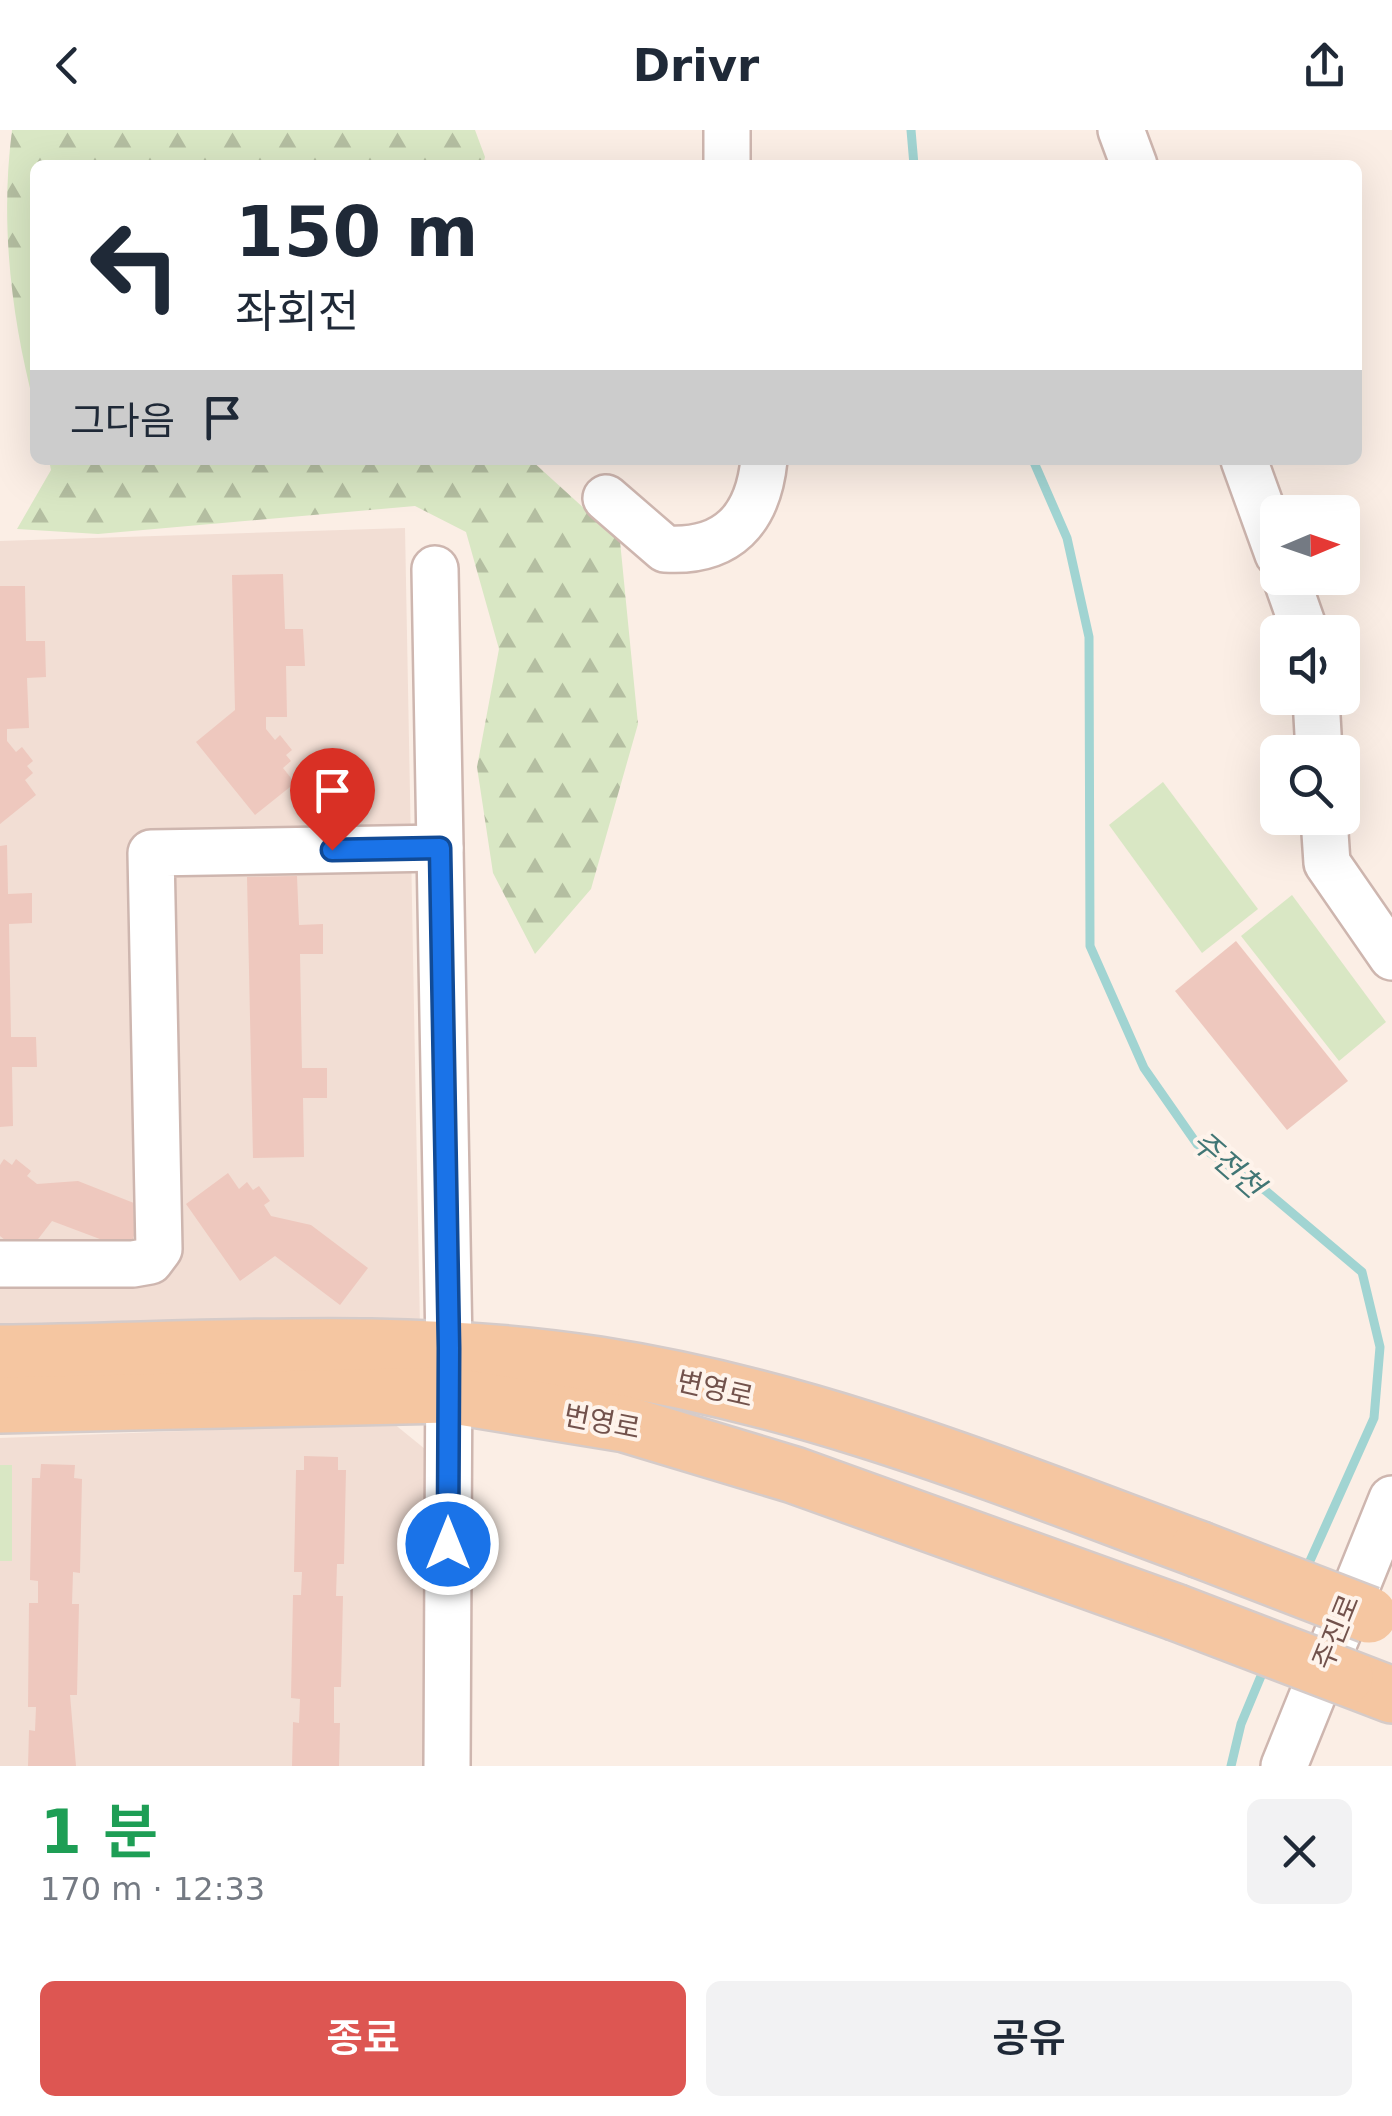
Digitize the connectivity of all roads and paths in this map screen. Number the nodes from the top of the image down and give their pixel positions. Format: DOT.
graph roads {
  1 [pos="727,130"];
  2 [pos="1122,130"];
  3 [pos="727,160"];
  4 [pos="1132,160"];
  5 [pos="763,465"];
  6 [pos="1246,465"];
  7 [pos="606,498"];
  8 [pos="1260,504"];
  9 [pos="435,569"];
  10 [pos="1325,835"];
  11 [pos="440,848"];
  12 [pos="1392,957"];
  13 [pos="0,1264"];
  14 [pos="0,1353"];
  15 [pos="449,1372"];
  16 [pos="0,1404"];
  17 [pos="1392,1499"];
  18 [pos="1381,1620"];
  19 [pos="1369,1686"];
  20 [pos="447,1766"];
  21 [pos="1284,1766"];
  1 -- 3 [label="street"];
  2 -- 4 [label="street"];
  5 -- 7 [label="street"];
  6 -- 8 [label="street"];
  9 -- 11 [label="street"];
  10 -- 12 [label="street"];
  11 -- 13 [label="street"];
  11 -- 15 [label="street"];
  14 -- 15 [label="main road, 변영로"];
  15 -- 16 [label="main road, 번영로"];
  15 -- 18 [label="main road, 변영로, bridge"];
  15 -- 19 [label="main road, 번영로, bridge"];
  15 -- 20 [label="street"];
  17 -- 21 [label="street, 주진로"];
}
